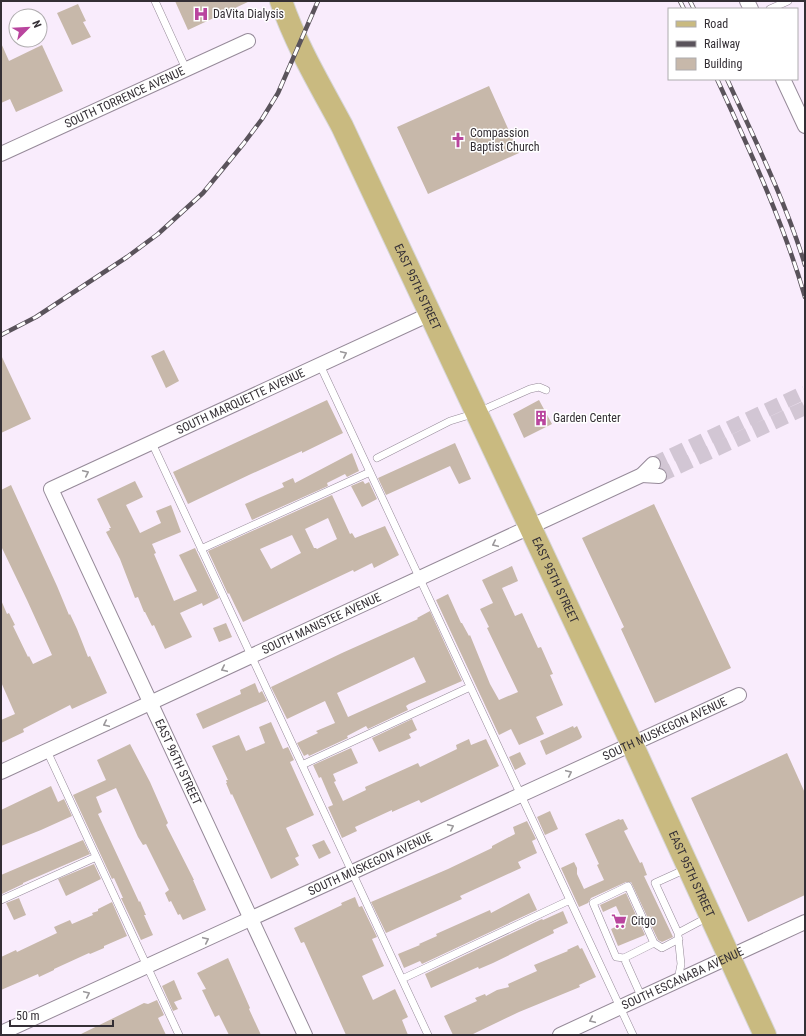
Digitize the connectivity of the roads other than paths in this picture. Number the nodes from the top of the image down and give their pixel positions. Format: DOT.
graph roads {
  1 [pos="155,1"];
  2 [pos="281,1"];
  3 [pos="289,1"];
  4 [pos="788,1"];
  5 [pos="772,8"];
  6 [pos="248,41"];
  7 [pos="186,69"];
  8 [pos="783,80"];
  9 [pos="342,126"];
  10 [pos="805,126"];
  11 [pos="1,154"];
  12 [pos="430,314"];
  13 [pos="320,365"];
  14 [pos="546,390"];
  15 [pos="476,413"];
  16 [pos="152,442"];
  17 [pos="377,458"];
  18 [pos="653,464"];
  19 [pos="370,472"];
  20 [pos="642,475"];
  21 [pos="659,476"];
  22 [pos="51,489"];
  23 [pos="530,528"];
  24 [pos="201,549"];
  25 [pos="420,579"];
  26 [pos="252,657"];
  27 [pos="470,687"];
  28 [pos="739,695"];
  29 [pos="151,704"];
  30 [pos="632,744"];
  31 [pos="47,751"];
  32 [pos="302,765"];
  33 [pos="1,772"];
  34 [pos="521,795"];
  35 [pos="96,857"];
  36 [pos="688,868"];
  37 [pos="352,872"];
  38 [pos="1,900"];
  39 [pos="570,900"];
  40 [pos="710,916"];
  41 [pos="251,919"];
  42 [pos="805,922"];
  43 [pos="678,936"];
  44 [pos="654,943"];
  45 [pos="624,958"];
  46 [pos="729,958"];
  47 [pos="147,967"];
  48 [pos="402,979"];
  49 [pos="678,981"];
  50 [pos="642,998"];
  51 [pos="620,1008"];
  52 [pos="1,1033"];
  53 [pos="179,1035"];
  54 [pos="305,1035"];
  55 [pos="428,1035"];
  56 [pos="560,1035"];
  57 [pos="633,1035"];
  58 [pos="765,1035"];
  1 -- 7 [label="lane"];
  2 -- 9 [label="main road, EAST 95TH STREET"];
  3 -- 9 [label="main road, EAST 95TH STREET"];
  4 -- 5 [label="lane"];
  6 -- 7 [label="street, SOUTH TORRENCE AVENUE"];
  7 -- 11 [label="street, SOUTH TORRENCE AVENUE"];
  8 -- 10 [label="street"];
  9 -- 12 [label="main road, EAST 95TH STREET"];
  13 -- 12 [label="street, SOUTH MARQUETTE AVENUE, one-way"];
  12 -- 15 [label="main road, EAST 95TH STREET"];
  13 -- 16 [label="street, SOUTH MARQUETTE AVENUE"];
  13 -- 19 [label="lane"];
  14 -- 15 [label="lane"];
  15 -- 17 [label="lane"];
  15 -- 23 [label="main road, EAST 95TH STREET"];
  22 -- 16 [label="street, SOUTH MARQUETTE AVENUE, one-way"];
  16 -- 24 [label="lane"];
  18 -- 20 [label="street, SOUTH MANISTEE AVENUE"];
  19 -- 24 [label="lane"];
  19 -- 25 [label="lane"];
  20 -- 21 [label="street, SOUTH MANISTEE AVENUE"];
  20 -- 23 [label="street, SOUTH MANISTEE AVENUE"];
  22 -- 29 [label="street, EAST 96TH STREET"];
  23 -- 25 [label="street, SOUTH MANISTEE AVENUE, one-way"];
  23 -- 30 [label="main road, EAST 95TH STREET"];
  24 -- 26 [label="lane"];
  25 -- 26 [label="street, SOUTH MANISTEE AVENUE"];
  25 -- 27 [label="lane"];
  26 -- 29 [label="street, SOUTH MANISTEE AVENUE, one-way"];
  26 -- 32 [label="lane"];
  27 -- 32 [label="lane"];
  27 -- 34 [label="lane"];
  28 -- 30 [label="street, SOUTH MUSKEGON AVENUE"];
  29 -- 31 [label="street, SOUTH MANISTEE AVENUE, one-way"];
  29 -- 41 [label="street, EAST 96TH STREET"];
  34 -- 30 [label="street, SOUTH MUSKEGON AVENUE, one-way"];
  30 -- 36 [label="main road, EAST 95TH STREET"];
  31 -- 33 [label="street, SOUTH MANISTEE AVENUE"];
  31 -- 35 [label="lane"];
  32 -- 37 [label="lane"];
  37 -- 34 [label="street, SOUTH MUSKEGON AVENUE, one-way"];
  34 -- 39 [label="lane"];
  35 -- 38 [label="lane"];
  35 -- 47 [label="lane"];
  36 -- 40 [label="main road, EAST 95TH STREET"];
  36 -- 43 [label="lane"];
  37 -- 41 [label="street, SOUTH MUSKEGON AVENUE"];
  37 -- 48 [label="lane"];
  39 -- 48 [label="lane"];
  39 -- 51 [label="lane"];
  40 -- 43 [label="lane"];
  40 -- 46 [label="main road, EAST 95TH STREET"];
  47 -- 41 [label="street, SOUTH MUSKEGON AVENUE, one-way"];
  41 -- 54 [label="street, EAST 96TH STREET"];
  42 -- 46 [label="street, SOUTH ESCANABA AVENUE"];
  43 -- 44 [label="lane"];
  43 -- 49 [label="lane"];
  44 -- 45 [label="lane"];
  44 -- 45 [label="lane"];
  45 -- 50 [label="lane"];
  46 -- 49 [label="street, SOUTH ESCANABA AVENUE"];
  46 -- 58 [label="main road, EAST 95TH STREET"];
  52 -- 47 [label="street, SOUTH MUSKEGON AVENUE, one-way"];
  47 -- 53 [label="lane"];
  48 -- 55 [label="lane"];
  49 -- 50 [label="street, SOUTH ESCANABA AVENUE"];
  50 -- 51 [label="street, SOUTH ESCANABA AVENUE"];
  51 -- 56 [label="street, SOUTH ESCANABA AVENUE, one-way"];
  51 -- 57 [label="lane"];
}
